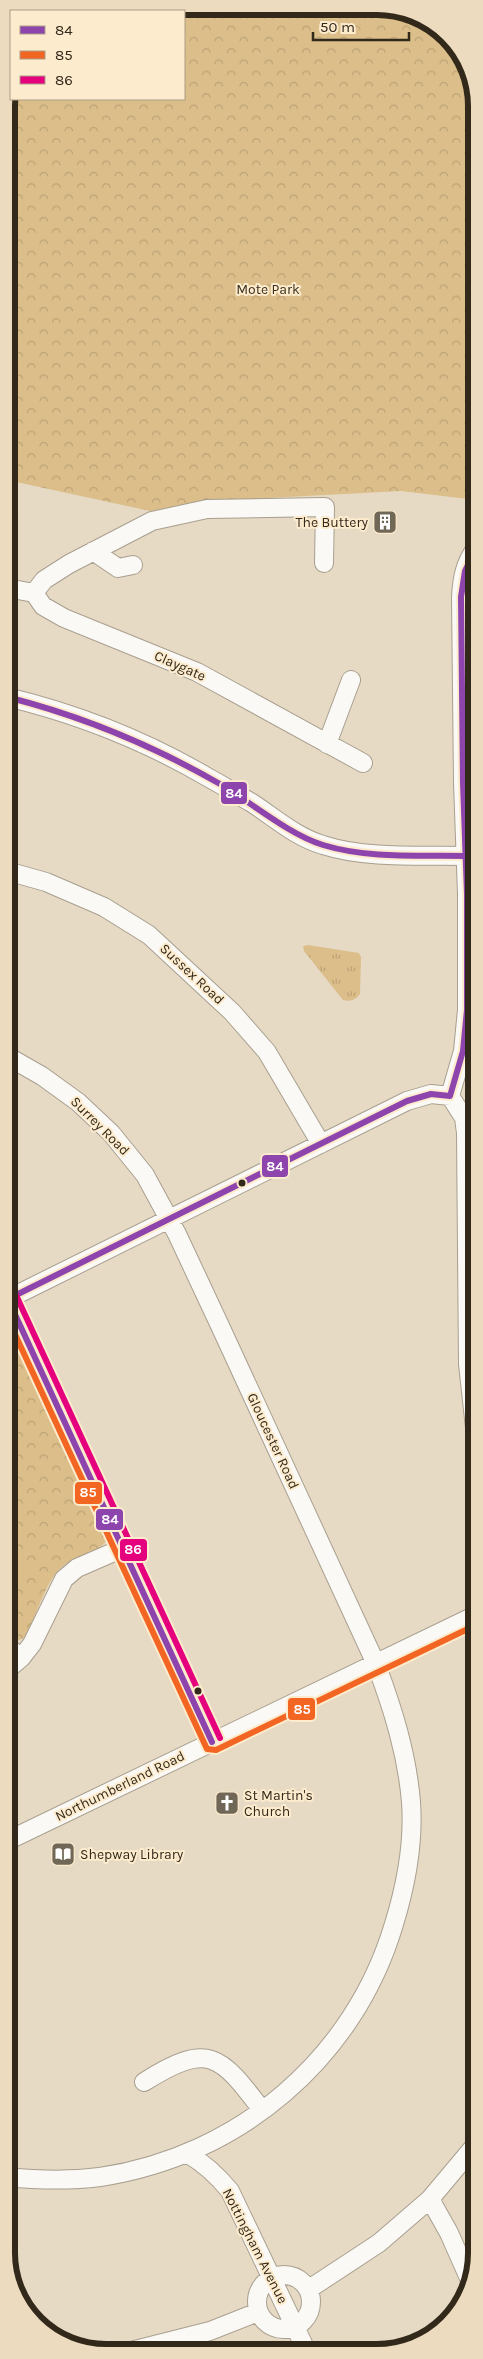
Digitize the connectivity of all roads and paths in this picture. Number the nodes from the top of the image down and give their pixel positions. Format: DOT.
graph roads {
  1 [pos="93,552"];
  2 [pos="468,561"];
  3 [pos="324,563"];
  4 [pos="133,565"];
  5 [pos="15,589"];
  6 [pos="34,593"];
  7 [pos="351,680"];
  8 [pos="468,680"];
  9 [pos="15,699"];
  10 [pos="327,744"];
  11 [pos="363,763"];
  12 [pos="468,789"];
  13 [pos="466,856"];
  14 [pos="468,870"];
  15 [pos="15,873"];
  16 [pos="468,987"];
  17 [pos="15,1061"];
  18 [pos="450,1096"];
  19 [pos="321,1144"];
  20 [pos="468,1157"];
  21 [pos="169,1219"];
  22 [pos="15,1294"];
  23 [pos="15,1315"];
  24 [pos="122,1548"];
  25 [pos="468,1619"];
  26 [pos="15,1653"];
  27 [pos="21,1658"];
  28 [pos="15,1663"];
  29 [pos="376,1664"];
  30 [pos="212,1742"];
  31 [pos="15,1837"];
  32 [pos="144,2082"];
  33 [pos="262,2110"];
  34 [pos="468,2153"];
  35 [pos="188,2154"];
  36 [pos="15,2177"];
  37 [pos="430,2199"];
  38 [pos="466,2271"];
  39 [pos="273,2279"];
  40 [pos="309,2289"];
  41 [pos="258,2312"];
  42 [pos="295,2327"];
  43 [pos="159,2344"];
  44 [pos="303,2344"];
  1 -- 3 [label="street"];
  1 -- 4 [label="street"];
  1 -- 6 [label="street"];
  2 -- 8 [label="street"];
  5 -- 6 [label="street"];
  6 -- 10 [label="street, Claygate"];
  7 -- 10 [label="street"];
  9 -- 13 [label="street"];
  10 -- 11 [label="street, Claygate"];
  12 -- 13 [label="street"];
  13 -- 14 [label="street"];
  15 -- 19 [label="street, Sussex Road"];
  16 -- 18 [label="street"];
  17 -- 21 [label="street, Surrey Road"];
  18 -- 19 [label="street"];
  18 -- 20 [label="street"];
  19 -- 21 [label="street"];
  21 -- 22 [label="street"];
  21 -- 29 [label="street, Gloucester Road"];
  23 -- 24 [label="street"];
  24 -- 27 [label="street"];
  24 -- 30 [label="street"];
  25 -- 29 [label="street, Northumberland Road"];
  26 -- 27 [label="street"];
  27 -- 28 [label="street"];
  29 -- 30 [label="street, Northumberland Road"];
  29 -- 33 [label="street, Gloucester Road"];
  30 -- 31 [label="street, Northumberland Road"];
  32 -- 33 [label="street"];
  33 -- 35 [label="street, Gloucester Road"];
  34 -- 37 [label="street"];
  35 -- 36 [label="street, Gloucester Road"];
  35 -- 39 [label="street, Nottingham Avenue"];
  37 -- 38 [label="street"];
  37 -- 40 [label="street"];
  39 -- 40 [label="street"];
  39 -- 41 [label="street"];
  39 -- 42 [label="street, Nottingham Avenue"];
  40 -- 42 [label="street"];
  41 -- 42 [label="street"];
  41 -- 43 [label="street"];
  42 -- 44 [label="street, Nottingham Avenue"];
}
